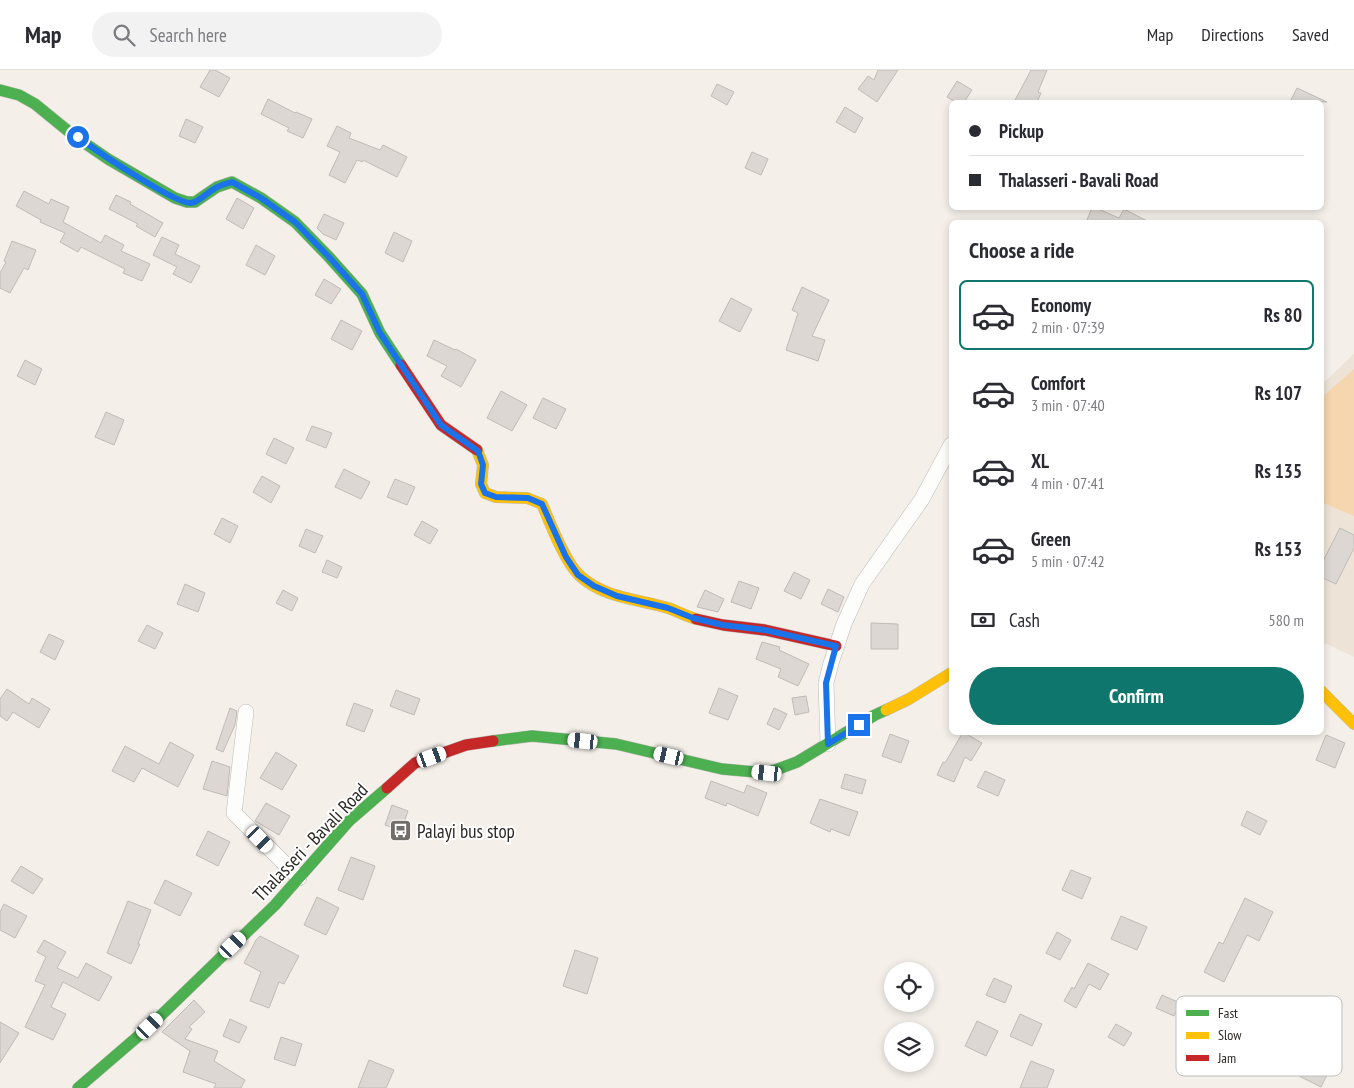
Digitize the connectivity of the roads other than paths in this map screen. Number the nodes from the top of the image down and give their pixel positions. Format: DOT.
graph roads {
  1 [pos="0,90"];
  2 [pos="949,449"];
  3 [pos="836,646"];
  4 [pos="949,673"];
  5 [pos="1324,694"];
  6 [pos="246,712"];
  7 [pos="1354,724"];
  8 [pos="828,744"];
  9 [pos="299,878"];
  10 [pos="78,1088"];
  1 -- 3 [label="street"];
  2 -- 3 [label="street"];
  3 -- 8 [label="street"];
  4 -- 8 [label="street, Thalasseri - Bavali Road"];
  5 -- 7 [label="street"];
  6 -- 9 [label="street"];
  8 -- 9 [label="street, Thalasseri - Bavali Road"];
  9 -- 10 [label="street, Thalasseri - Bavali Road"];
}
